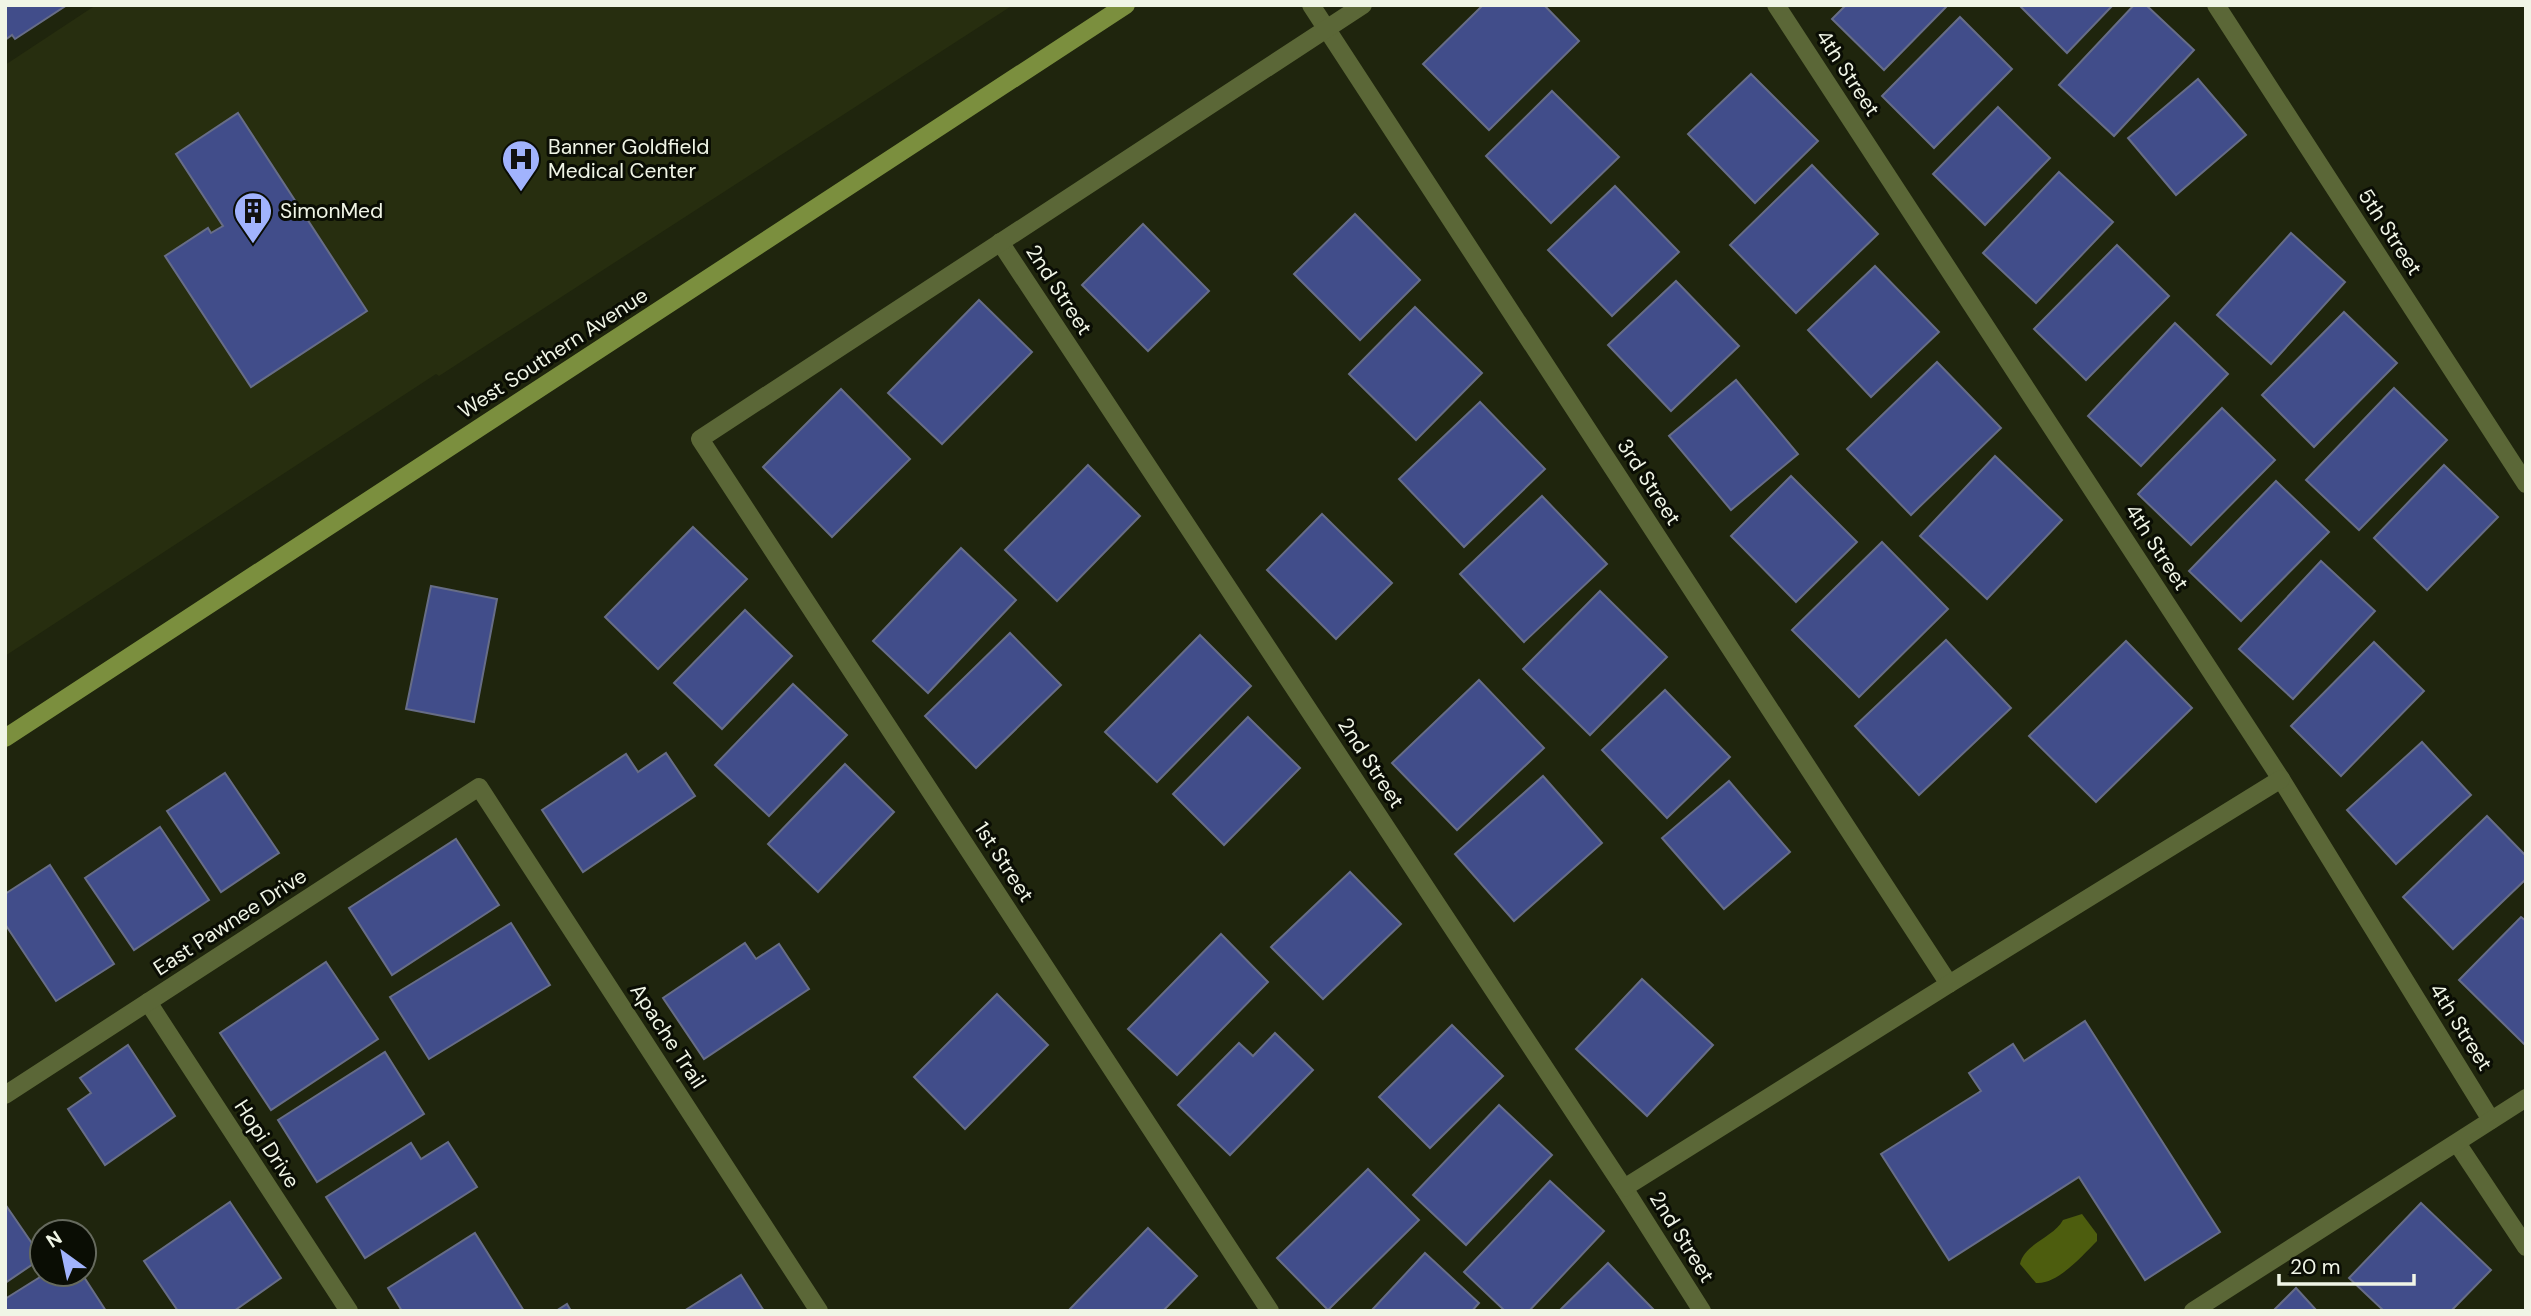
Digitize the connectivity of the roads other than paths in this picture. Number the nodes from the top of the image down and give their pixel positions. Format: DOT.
graph roads {
  1 [pos="1126,5"];
  2 [pos="1311,5"];
  3 [pos="1363,5"];
  4 [pos="1776,5"];
  5 [pos="2216,5"];
  6 [pos="1327,29"];
  7 [pos="1000,242"];
  8 [pos="2526,484"];
  9 [pos="5,738"];
  10 [pos="2281,779"];
  11 [pos="479,787"];
  12 [pos="1949,984"];
  13 [pos="148,1002"];
  14 [pos="5,1094"];
  15 [pos="2526,1098"];
  16 [pos="2491,1120"];
  17 [pos="2457,1143"];
  18 [pos="1624,1188"];
  19 [pos="2526,1247"];
  20 [pos="349,1311"];
  21 [pos="819,1311"];
  22 [pos="1270,1311"];
  23 [pos="1702,1311"];
  24 [pos="2193,1311"];
  1 -- 9 [label="main road, West Southern Avenue"];
  2 -- 6 [label="lane, 3rd Street"];
  3 -- 6 [label="lane"];
  4 -- 10 [label="lane, 4th Street"];
  5 -- 8 [label="lane, 5th Street"];
  6 -- 7 [label="lane"];
  6 -- 12 [label="lane, 3rd Street"];
  7 -- 18 [label="lane, 2nd Street"];
  7 -- 22 [label="lane, 1st Street"];
  10 -- 12 [label="lane"];
  10 -- 16 [label="lane, 4th Street"];
  11 -- 13 [label="lane, East Pawnee Drive"];
  11 -- 21 [label="lane, Apache Trail"];
  12 -- 18 [label="lane"];
  13 -- 14 [label="lane, East Pawnee Drive"];
  13 -- 20 [label="lane, Hopi Drive"];
  15 -- 16 [label="lane"];
  16 -- 17 [label="lane"];
  17 -- 19 [label="lane"];
  17 -- 24 [label="lane"];
  18 -- 23 [label="lane, 2nd Street"];
}
